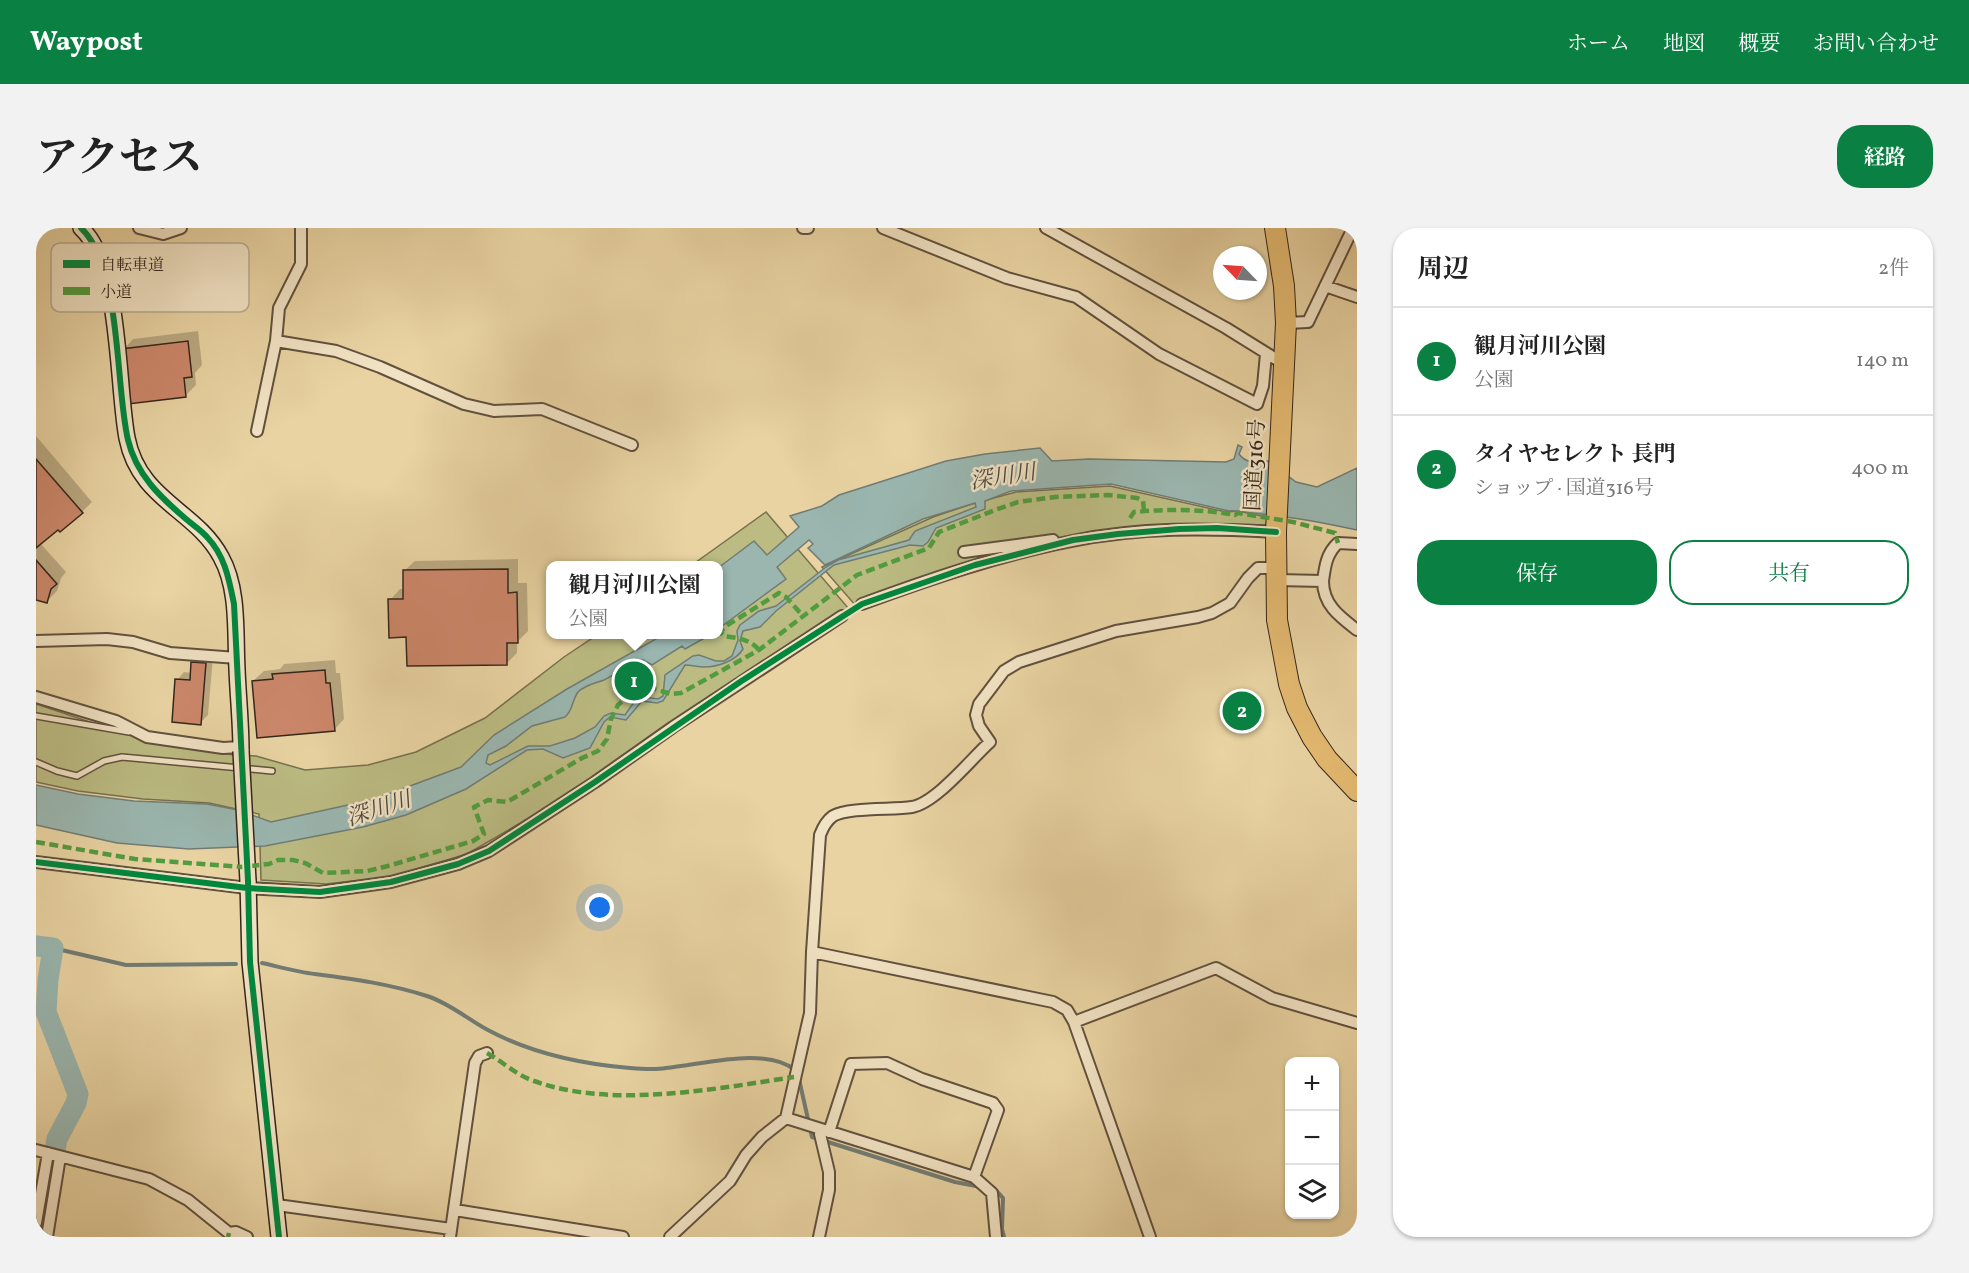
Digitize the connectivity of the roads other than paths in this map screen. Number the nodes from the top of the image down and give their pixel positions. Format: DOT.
graph roads {
  1 [pos="139,228"];
  2 [pos="182,228"];
  3 [pos="301,228"];
  4 [pos="803,228"];
  5 [pos="808,228"];
  6 [pos="883,228"];
  7 [pos="1046,228"];
  8 [pos="1275,228"];
  9 [pos="1353,228"];
  10 [pos="86,229"];
  11 [pos="92,243"];
  12 [pos="1325,286"];
  13 [pos="1357,297"];
  14 [pos="112,312"];
  15 [pos="1286,323"];
  16 [pos="276,341"];
  17 [pos="1266,354"];
  18 [pos="1284,364"];
  19 [pos="257,431"];
  20 [pos="632,445"];
  21 [pos="1277,528"];
  22 [pos="1060,543"];
  23 [pos="1357,544"];
  24 [pos="964,552"];
  25 [pos="1277,574"];
  26 [pos="1323,581"];
  27 [pos="862,604"];
  28 [pos="842,616"];
  29 [pos="1357,630"];
  30 [pos="36,641"];
  31 [pos="237,658"];
  32 [pos="36,697"];
  33 [pos="36,716"];
  34 [pos="142,735"];
  35 [pos="241,749"];
  36 [pos="36,762"];
  37 [pos="272,771"];
  38 [pos="1357,791"];
  39 [pos="36,862"];
  40 [pos="248,884"];
  41 [pos="812,952"];
  42 [pos="1074,1022"];
  43 [pos="1357,1023"];
  44 [pos="487,1053"];
  45 [pos="786,1118"];
  46 [pos="826,1131"];
  47 [pos="36,1150"];
  48 [pos="54,1155"];
  49 [pos="974,1177"];
  50 [pos="277,1205"];
  51 [pos="455,1210"];
  52 [pos="36,1223"];
  53 [pos="451,1233"];
  54 [pos="47,1237"];
  55 [pos="247,1237"];
  56 [pos="279,1237"];
  57 [pos="623,1237"];
  58 [pos="670,1237"];
  59 [pos="819,1237"];
  60 [pos="996,1237"];
  61 [pos="1150,1237"];
  1 -- 2 [label="street"];
  3 -- 16 [label="street"];
  4 -- 5 [label="street"];
  6 -- 17 [label="street"];
  7 -- 17 [label="street"];
  8 -- 15 [label="highway, 国道316号"];
  9 -- 12 [label="street"];
  10 -- 11 [label="street"];
  12 -- 13 [label="street"];
  12 -- 15 [label="street"];
  14 -- 31 [label="street"];
  15 -- 18 [label="highway, 国道316号"];
  16 -- 19 [label="street"];
  16 -- 20 [label="street"];
  17 -- 18 [label="street"];
  18 -- 21 [label="highway, 国道316号"];
  21 -- 22 [label="street"];
  21 -- 25 [label="highway, 国道316号"];
  22 -- 24 [label="street"];
  22 -- 27 [label="street"];
  23 -- 26 [label="street"];
  25 -- 26 [label="street"];
  25 -- 38 [label="highway, 国道316号"];
  25 -- 41 [label="street"];
  26 -- 29 [label="street"];
  28 -- 40 [label="street"];
  30 -- 31 [label="street"];
  31 -- 35 [label="street"];
  32 -- 34 [label="street"];
  33 -- 34 [label="lane"];
  34 -- 35 [label="street"];
  35 -- 40 [label="street, bridge"];
  36 -- 37 [label="lane"];
  39 -- 40 [label="street"];
  40 -- 50 [label="street"];
  41 -- 42 [label="street"];
  41 -- 45 [label="street"];
  42 -- 43 [label="street"];
  42 -- 61 [label="street"];
  44 -- 51 [label="street"];
  45 -- 46 [label="street"];
  45 -- 58 [label="street"];
  46 -- 49 [label="street"];
  46 -- 49 [label="street"];
  46 -- 59 [label="street"];
  47 -- 48 [label="street"];
  48 -- 52 [label="street"];
  48 -- 54 [label="street"];
  48 -- 55 [label="street"];
  49 -- 60 [label="street"];
  50 -- 53 [label="street"];
  50 -- 56 [label="street"];
  51 -- 53 [label="street"];
  51 -- 57 [label="street"];
}
